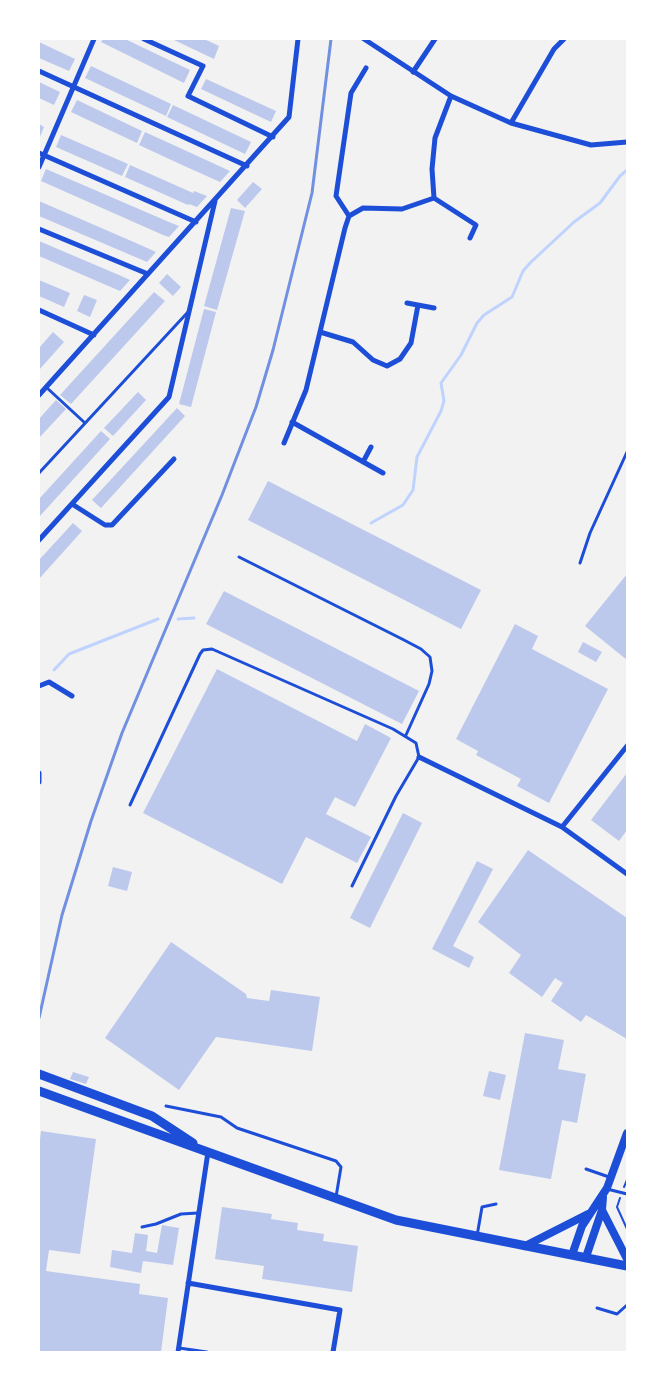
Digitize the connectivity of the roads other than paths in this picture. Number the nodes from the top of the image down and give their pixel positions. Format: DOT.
graph roads {
  1 [pos="94,39"];
  2 [pos="144,39"];
  3 [pos="298,39"];
  4 [pos="364,39"];
  5 [pos="435,39"];
  6 [pos="564,39"];
  7 [pos="366,68"];
  8 [pos="39,72"];
  9 [pos="413,72"];
  10 [pos="73,87"];
  11 [pos="451,96"];
  12 [pos="510,124"];
  13 [pos="273,137"];
  14 [pos="627,142"];
  15 [pos="41,154"];
  16 [pos="247,166"];
  17 [pos="39,167"];
  18 [pos="434,198"];
  19 [pos="216,200"];
  20 [pos="350,216"];
  21 [pos="196,222"];
  22 [pos="39,229"];
  23 [pos="470,238"];
  24 [pos="148,274"];
  25 [pos="407,303"];
  26 [pos="418,305"];
  27 [pos="434,308"];
  28 [pos="39,310"];
  29 [pos="188,312"];
  30 [pos="320,332"];
  31 [pos="94,335"];
  32 [pos="46,388"];
  33 [pos="39,394"];
  34 [pos="292,422"];
  35 [pos="85,423"];
  36 [pos="284,442"];
  37 [pos="371,447"];
  38 [pos="627,452"];
  39 [pos="174,458"];
  40 [pos="364,462"];
  41 [pos="39,473"];
  42 [pos="383,473"];
  43 [pos="72,504"];
  44 [pos="39,540"];
  45 [pos="239,557"];
  46 [pos="580,564"];
  47 [pos="39,686"];
  48 [pos="72,696"];
  49 [pos="406,736"];
  50 [pos="627,746"];
  51 [pos="420,757"];
  52 [pos="39,773"];
  53 [pos="39,782"];
  54 [pos="130,806"];
  55 [pos="562,827"];
  56 [pos="627,874"];
  57 [pos="352,886"];
  58 [pos="39,1074"];
  59 [pos="39,1091"];
  60 [pos="166,1106"];
  61 [pos="627,1133"];
  62 [pos="624,1147"];
  63 [pos="208,1152"];
  64 [pos="586,1169"];
  65 [pos="609,1177"];
  66 [pos="606,1188"];
  67 [pos="627,1194"];
  68 [pos="603,1196"];
  69 [pos="336,1200"];
  70 [pos="496,1204"];
  71 [pos="602,1210"];
  72 [pos="199,1213"];
  73 [pos="590,1213"];
  74 [pos="142,1227"];
  75 [pos="476,1238"];
  76 [pos="525,1246"];
  77 [pos="572,1255"];
  78 [pos="586,1258"];
  79 [pos="627,1259"];
  80 [pos="627,1266"];
  81 [pos="188,1283"];
  82 [pos="627,1305"];
  83 [pos="597,1308"];
  84 [pos="178,1350"];
  85 [pos="207,1352"];
  86 [pos="333,1352"];
  1 -- 10 [label="street"];
  2 -- 13 [label="street"];
  3 -- 13 [label="street"];
  4 -- 9 [label="street"];
  5 -- 9 [label="street"];
  6 -- 12 [label="street"];
  7 -- 20 [label="street"];
  8 -- 10 [label="street"];
  9 -- 11 [label="street"];
  10 -- 15 [label="street"];
  10 -- 16 [label="street"];
  11 -- 12 [label="street"];
  11 -- 18 [label="street"];
  12 -- 14 [label="street"];
  13 -- 16 [label="street"];
  15 -- 17 [label="street"];
  15 -- 21 [label="street"];
  16 -- 19 [label="street"];
  18 -- 20 [label="street"];
  18 -- 23 [label="street"];
  19 -- 21 [label="street"];
  19 -- 29 [label="street"];
  20 -- 30 [label="street"];
  21 -- 24 [label="street"];
  22 -- 24 [label="street"];
  24 -- 31 [label="street"];
  25 -- 26 [label="street"];
  26 -- 27 [label="street"];
  26 -- 30 [label="street"];
  28 -- 31 [label="street"];
  29 -- 35 [label="lane"];
  29 -- 43 [label="street"];
  30 -- 34 [label="street"];
  31 -- 32 [label="street"];
  32 -- 33 [label="street"];
  32 -- 35 [label="lane"];
  34 -- 36 [label="street"];
  34 -- 40 [label="street"];
  35 -- 41 [label="lane"];
  37 -- 40 [label="street"];
  38 -- 46 [label="lane"];
  39 -- 43 [label="street"];
  40 -- 42 [label="street"];
  43 -- 44 [label="street"];
  45 -- 49 [label="lane"];
  47 -- 48 [label="street"];
  49 -- 51 [label="lane"];
  49 -- 54 [label="lane"];
  50 -- 55 [label="street"];
  51 -- 55 [label="street"];
  51 -- 57 [label="lane"];
  52 -- 53 [label="street"];
  55 -- 56 [label="street"];
  58 -- 63 [label="main road"];
  59 -- 63 [label="main road"];
  60 -- 69 [label="lane"];
  61 -- 62 [label="street"];
  62 -- 65 [label="street"];
  63 -- 69 [label="main road"];
  63 -- 72 [label="street"];
  64 -- 65 [label="lane"];
  65 -- 66 [label="street"];
  66 -- 67 [label="lane"];
  66 -- 68 [label="street"];
  68 -- 71 [label="street"];
  68 -- 73 [label="street"];
  69 -- 75 [label="main road"];
  70 -- 75 [label="lane"];
  71 -- 78 [label="street"];
  71 -- 79 [label="street"];
  72 -- 74 [label="lane"];
  72 -- 81 [label="street"];
  73 -- 76 [label="street"];
  73 -- 77 [label="street"];
  75 -- 76 [label="main road"];
  76 -- 77 [label="main road"];
  77 -- 78 [label="main road"];
  78 -- 80 [label="main road"];
  81 -- 84 [label="street"];
  81 -- 86 [label="street"];
  82 -- 83 [label="lane"];
  84 -- 85 [label="lane"];
}
